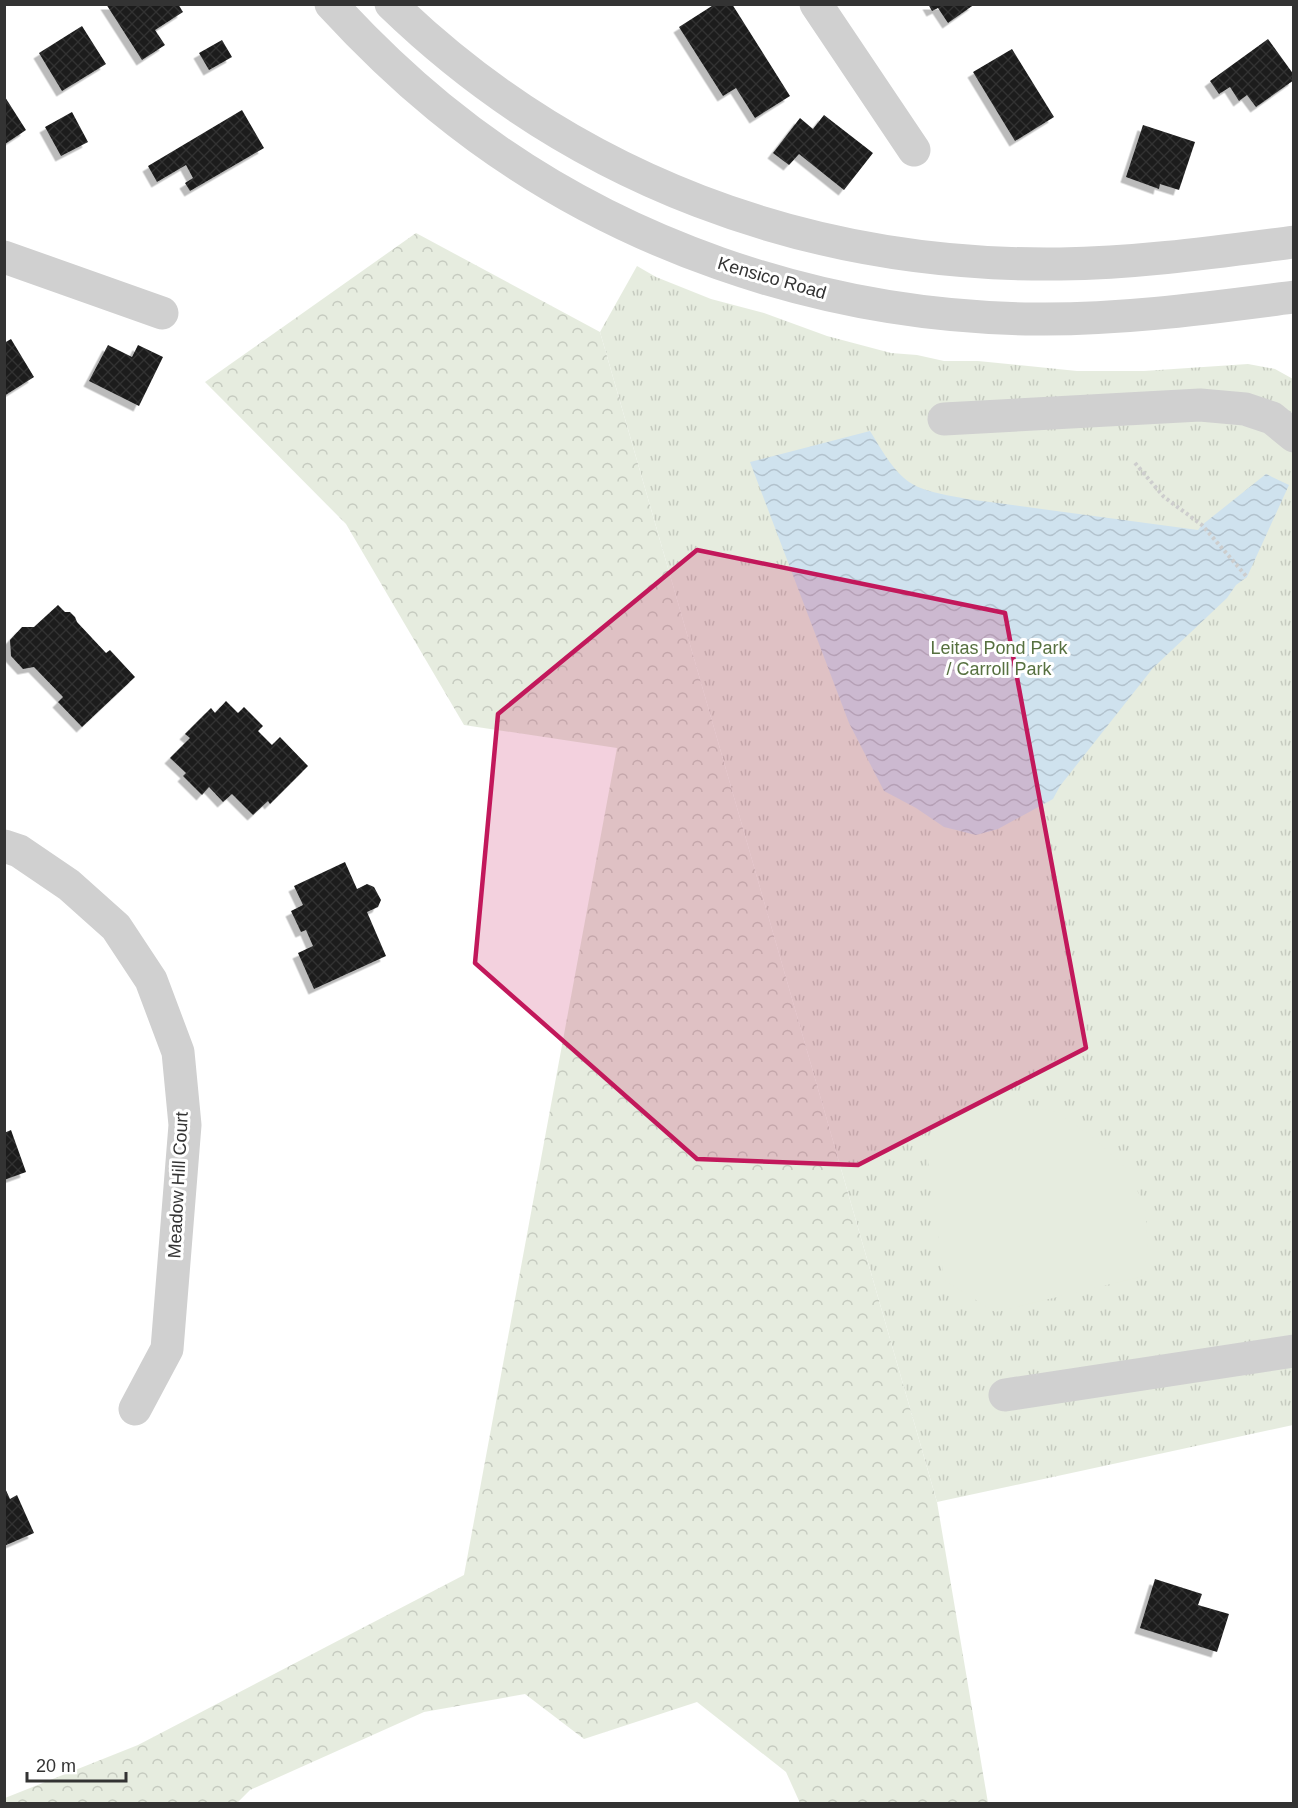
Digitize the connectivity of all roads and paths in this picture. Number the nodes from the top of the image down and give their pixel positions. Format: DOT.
graph roads {
  1 [pos="331,4"];
  2 [pos="390,4"];
  3 [pos="816,4"];
  4 [pos="914,150"];
  5 [pos="1293,242"];
  6 [pos="4,257"];
  7 [pos="1293,297"];
  8 [pos="162,313"];
  9 [pos="944,419"];
  10 [pos="1293,436"];
  11 [pos="1135,463"];
  12 [pos="1247,577"];
  13 [pos="4,846"];
  14 [pos="1293,1351"];
  15 [pos="1005,1395"];
  16 [pos="135,1409"];
  1 -- 7 [label="street, Kensico Road"];
  2 -- 5 [label="street"];
  3 -- 4 [label="street"];
  6 -- 8 [label="street"];
  9 -- 10 [label="street"];
  11 -- 12 [label="path"];
  13 -- 16 [label="street, Meadow Hill Court"];
  14 -- 15 [label="street"];
}
